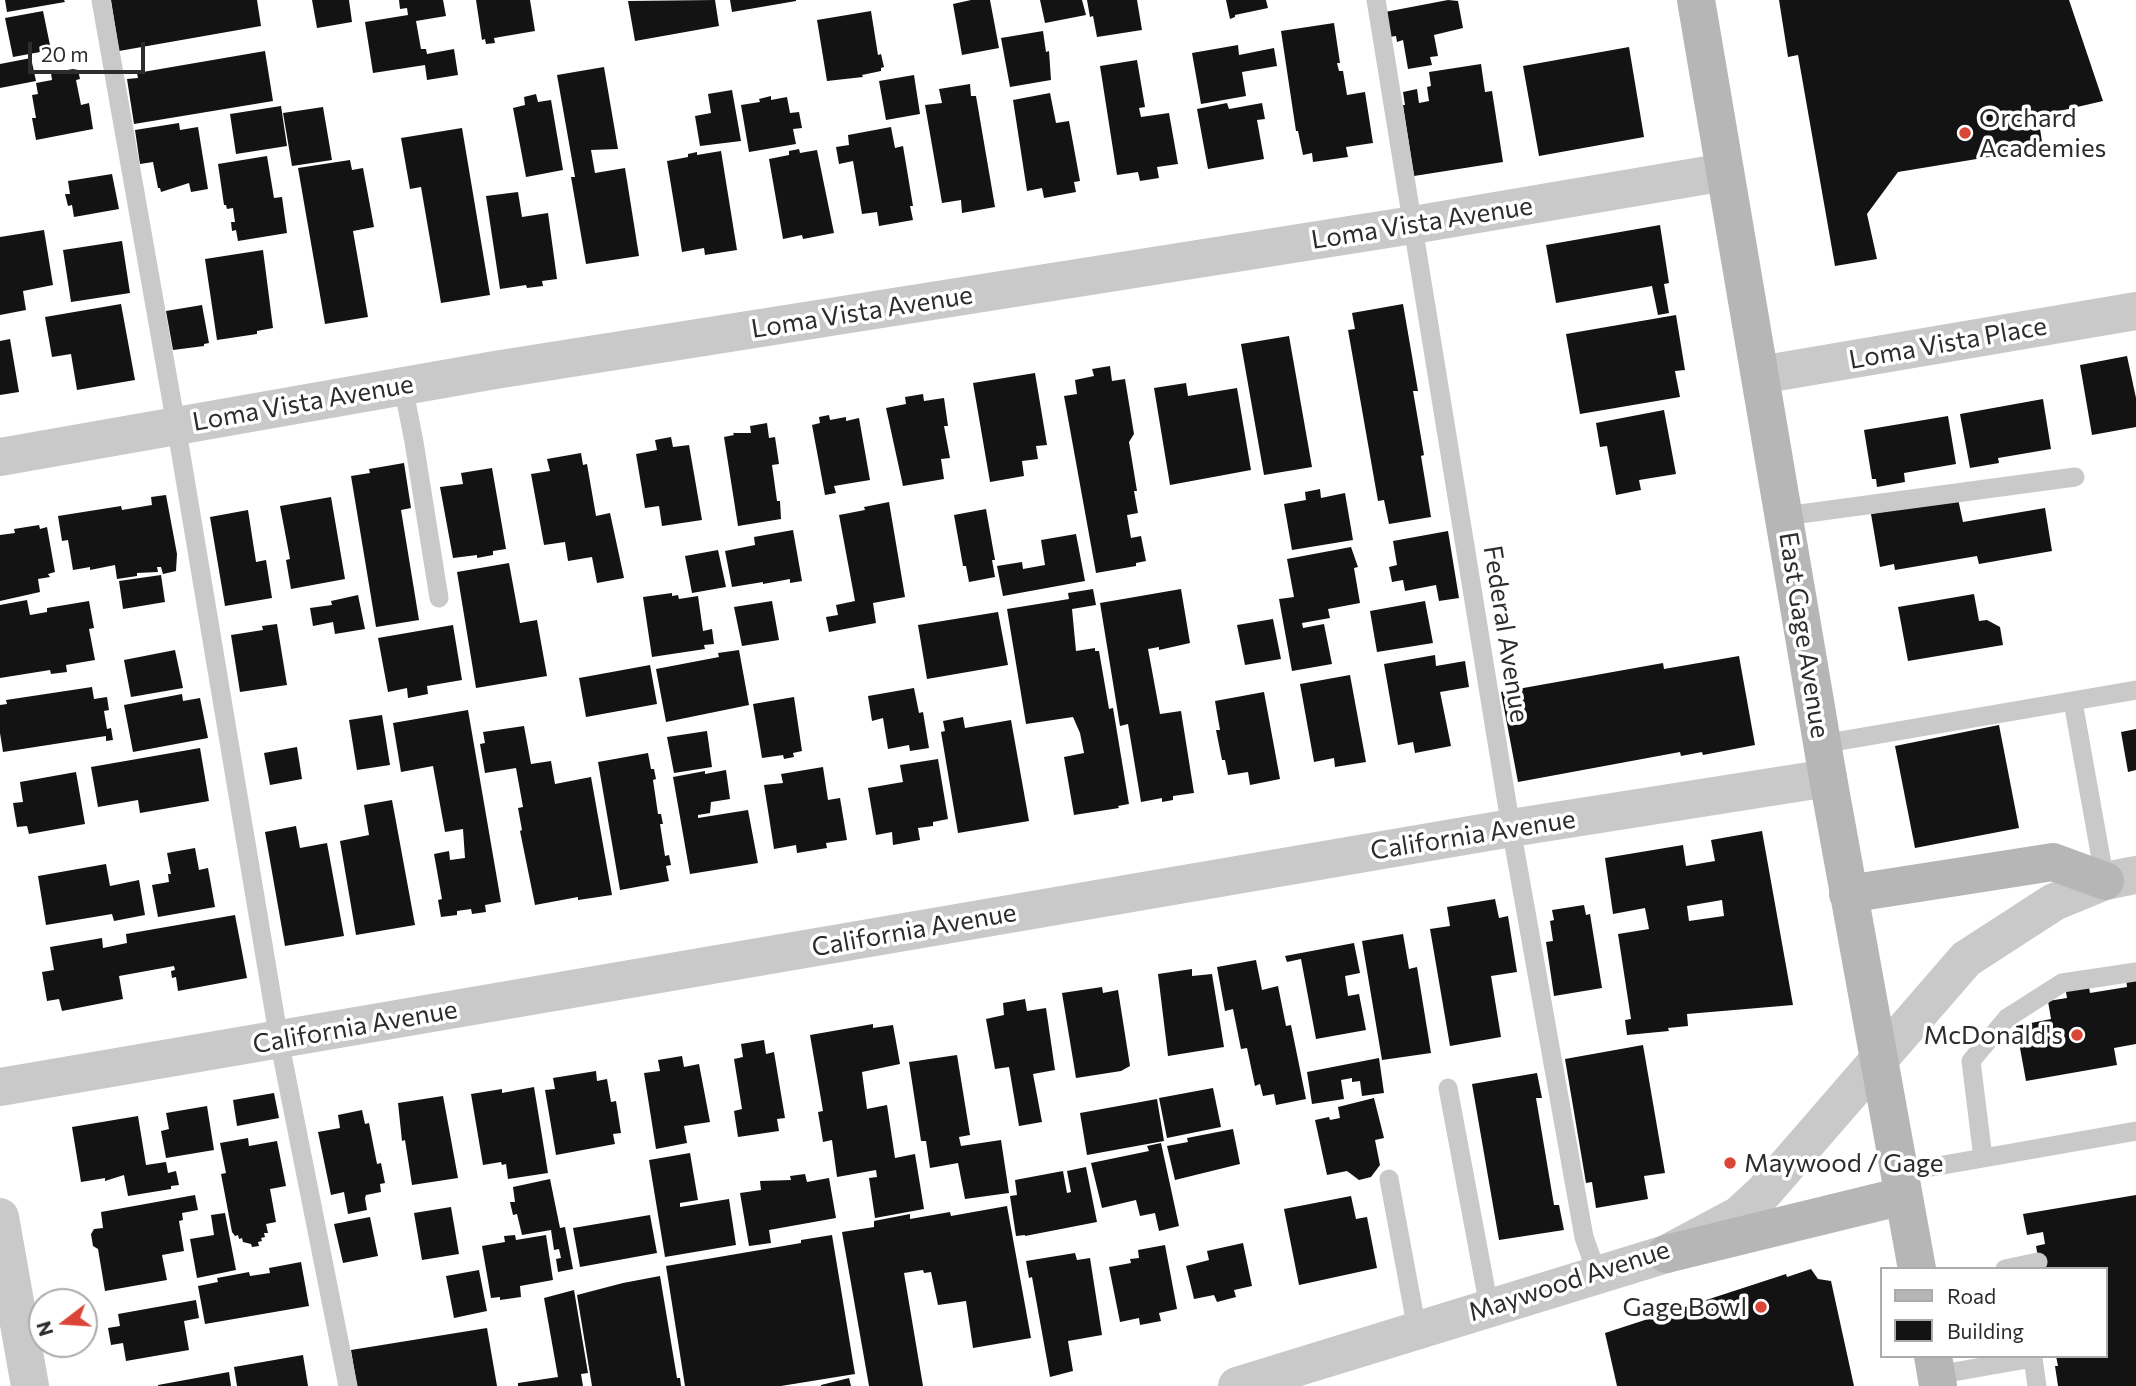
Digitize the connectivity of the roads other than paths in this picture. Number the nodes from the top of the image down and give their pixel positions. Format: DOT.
graph roads {
  1 [pos="101,0"];
  2 [pos="1376,0"];
  3 [pos="1696,0"];
  4 [pos="1725,172"];
  5 [pos="1413,225"];
  6 [pos="2136,310"];
  7 [pos="1760,375"];
  8 [pos="403,386"];
  9 [pos="176,425"];
  10 [pos="0,457"];
  11 [pos="2075,477"];
  12 [pos="1785,516"];
  13 [pos="439,598"];
  14 [pos="2136,690"];
  15 [pos="2073,702"];
  16 [pos="1825,761"];
  17 [pos="1511,828"];
  18 [pos="2121,878"];
  19 [pos="1848,894"];
  20 [pos="2136,972"];
  21 [pos="279,1040"];
  22 [pos="1878,1061"];
  23 [pos="0,1087"];
  24 [pos="1448,1088"];
  25 [pos="2136,1131"];
  26 [pos="1983,1158"];
  27 [pos="1389,1179"];
  28 [pos="1901,1185"];
  29 [pos="0,1217"];
  30 [pos="1666,1254"];
  31 [pos="2038,1262"];
  32 [pos="1917,1267"];
  33 [pos="2014,1267"];
  34 [pos="1597,1273"];
  35 [pos="1489,1307"];
  36 [pos="1418,1329"];
  37 [pos="1935,1372"];
  38 [pos="30,1386"];
  39 [pos="348,1386"];
  40 [pos="1237,1386"];
  41 [pos="2037,1386"];
  1 -- 9 [label="lane"];
  2 -- 5 [label="lane, Federal Avenue"];
  3 -- 4 [label="main road, East Gage Avenue"];
  4 -- 5 [label="street, Loma Vista Avenue"];
  4 -- 7 [label="main road, East Gage Avenue"];
  5 -- 8 [label="street, Loma Vista Avenue"];
  5 -- 17 [label="lane, Federal Avenue"];
  6 -- 7 [label="street, Loma Vista Place"];
  7 -- 12 [label="main road, East Gage Avenue"];
  8 -- 9 [label="street, Loma Vista Avenue"];
  8 -- 13 [label="lane"];
  9 -- 10 [label="street, Loma Vista Avenue"];
  9 -- 21 [label="lane"];
  11 -- 12 [label="lane"];
  12 -- 16 [label="main road, East Gage Avenue"];
  14 -- 15 [label="lane"];
  15 -- 16 [label="lane"];
  15 -- 18 [label="lane"];
  16 -- 17 [label="street, California Avenue"];
  16 -- 19 [label="main road, East Gage Avenue"];
  17 -- 21 [label="street, California Avenue"];
  17 -- 34 [label="lane, Federal Avenue"];
  18 -- 19 [label="main road"];
  18 -- 22 [label="street"];
  19 -- 22 [label="main road, East Gage Avenue"];
  20 -- 26 [label="lane"];
  21 -- 23 [label="street, California Avenue"];
  21 -- 39 [label="lane"];
  22 -- 28 [label="main road, East Gage Avenue"];
  22 -- 30 [label="street, Maywood Avenue"];
  24 -- 35 [label="lane"];
  25 -- 26 [label="lane"];
  26 -- 28 [label="lane"];
  27 -- 36 [label="lane"];
  28 -- 30 [label="main road"];
  28 -- 32 [label="main road, East Gage Avenue"];
  29 -- 38 [label="street"];
  30 -- 34 [label="street, Maywood Avenue"];
  31 -- 33 [label="lane"];
  34 -- 35 [label="street, Maywood Avenue"];
  35 -- 36 [label="street, Maywood Avenue"];
  36 -- 40 [label="street, Maywood Avenue"];
  37 -- 41 [label="lane"];
}
